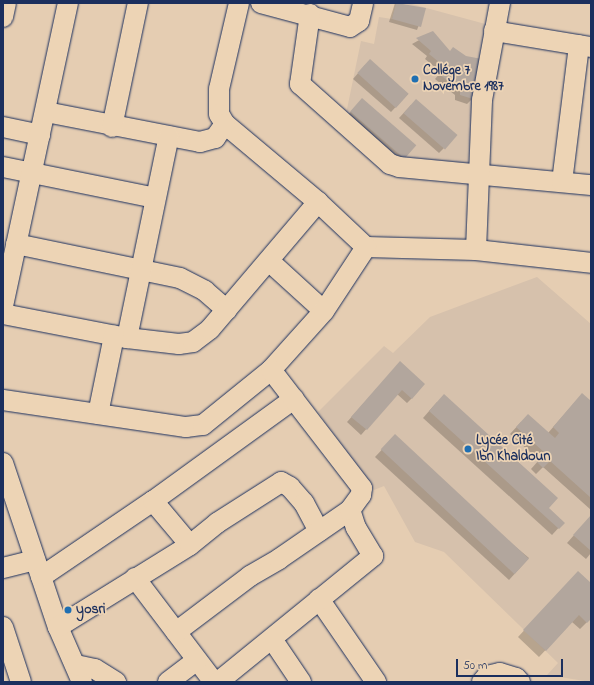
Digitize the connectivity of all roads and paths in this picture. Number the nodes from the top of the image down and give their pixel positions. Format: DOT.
graph roads {
  1 [pos="6,3"];
  2 [pos="68,3"];
  3 [pos="138,3"];
  4 [pos="239,3"];
  5 [pos="262,3"];
  6 [pos="363,3"];
  7 [pos="500,3"];
  8 [pos="310,14"];
  9 [pos="3,17"];
  10 [pos="494,30"];
  11 [pos="585,46"];
  12 [pos="46,112"];
  13 [pos="225,124"];
  14 [pos="3,127"];
  15 [pos="112,127"];
  16 [pos="40,135"];
  17 [pos="170,136"];
  18 [pos="3,166"];
  19 [pos="32,170"];
  20 [pos="478,174"];
  21 [pos="562,182"];
  22 [pos="591,185"];
  23 [pos="155,198"];
  24 [pos="318,202"];
  25 [pos="11,222"];
  26 [pos="16,244"];
  27 [pos="366,247"];
  28 [pos="476,250"];
  29 [pos="269,260"];
  30 [pos="591,263"];
  31 [pos="7,269"];
  32 [pos="140,270"];
  33 [pos="3,306"];
  34 [pos="227,310"];
  35 [pos="324,311"];
  36 [pos="3,314"];
  37 [pos="120,337"];
  38 [pos="271,370"];
  39 [pos="294,399"];
  40 [pos="3,400"];
  41 [pos="98,414"];
  42 [pos="3,463"];
  43 [pos="153,501"];
  44 [pos="350,510"];
  45 [pos="320,531"];
  46 [pos="190,545"];
  47 [pos="3,568"];
  48 [pos="38,568"];
  49 [pos="135,578"];
  50 [pos="319,599"];
  51 [pos="3,627"];
  52 [pos="58,627"];
  53 [pos="176,632"];
  54 [pos="272,639"];
  55 [pos="197,660"];
  56 [pos="79,674"];
  57 [pos="21,682"];
  58 [pos="116,682"];
  59 [pos="168,682"];
  60 [pos="214,682"];
  61 [pos="218,682"];
  62 [pos="301,682"];
  63 [pos="376,682"];
  64 [pos="482,682"];
  65 [pos="520,682"];
  1 -- 9 [label="street"];
  2 -- 12 [label="street"];
  3 -- 15 [label="street"];
  4 -- 13 [label="street"];
  5 -- 8 [label="street"];
  6 -- 8 [label="street"];
  7 -- 10 [label="street"];
  8 -- 20 [label="street"];
  10 -- 11 [label="street"];
  10 -- 20 [label="street"];
  11 -- 21 [label="street"];
  12 -- 15 [label="street"];
  12 -- 16 [label="street"];
  13 -- 17 [label="street"];
  13 -- 24 [label="street"];
  14 -- 16 [label="street"];
  15 -- 17 [label="street"];
  16 -- 19 [label="street"];
  17 -- 23 [label="street"];
  18 -- 19 [label="street"];
  19 -- 23 [label="street"];
  19 -- 25 [label="street"];
  20 -- 21 [label="street"];
  20 -- 28 [label="street"];
  21 -- 22 [label="street"];
  23 -- 32 [label="street"];
  24 -- 27 [label="street"];
  24 -- 29 [label="street"];
  25 -- 26 [label="street"];
  26 -- 31 [label="street"];
  26 -- 32 [label="street"];
  27 -- 28 [label="street"];
  27 -- 35 [label="street"];
  28 -- 30 [label="street"];
  29 -- 34 [label="street"];
  29 -- 35 [label="street"];
  31 -- 33 [label="street"];
  32 -- 34 [label="street"];
  32 -- 37 [label="street"];
  34 -- 37 [label="street"];
  35 -- 38 [label="street"];
  36 -- 37 [label="street"];
  37 -- 41 [label="street"];
  38 -- 39 [label="street"];
  38 -- 41 [label="street"];
  39 -- 43 [label="street"];
  39 -- 44 [label="street"];
  40 -- 41 [label="street"];
  42 -- 48 [label="street"];
  43 -- 46 [label="street"];
  43 -- 48 [label="street"];
  44 -- 45 [label="street"];
  44 -- 50 [label="street"];
  45 -- 46 [label="street"];
  45 -- 53 [label="street"];
  46 -- 49 [label="street"];
  47 -- 48 [label="street"];
  48 -- 52 [label="street"];
  49 -- 52 [label="street"];
  49 -- 53 [label="street"];
  50 -- 54 [label="street"];
  50 -- 63 [label="street"];
  51 -- 57 [label="street"];
  52 -- 56 [label="street"];
  53 -- 55 [label="street"];
  54 -- 61 [label="street"];
  54 -- 62 [label="street"];
  55 -- 59 [label="street"];
  55 -- 60 [label="street"];
  56 -- 58 [label="street"];
  64 -- 65 [label="street"];
}
